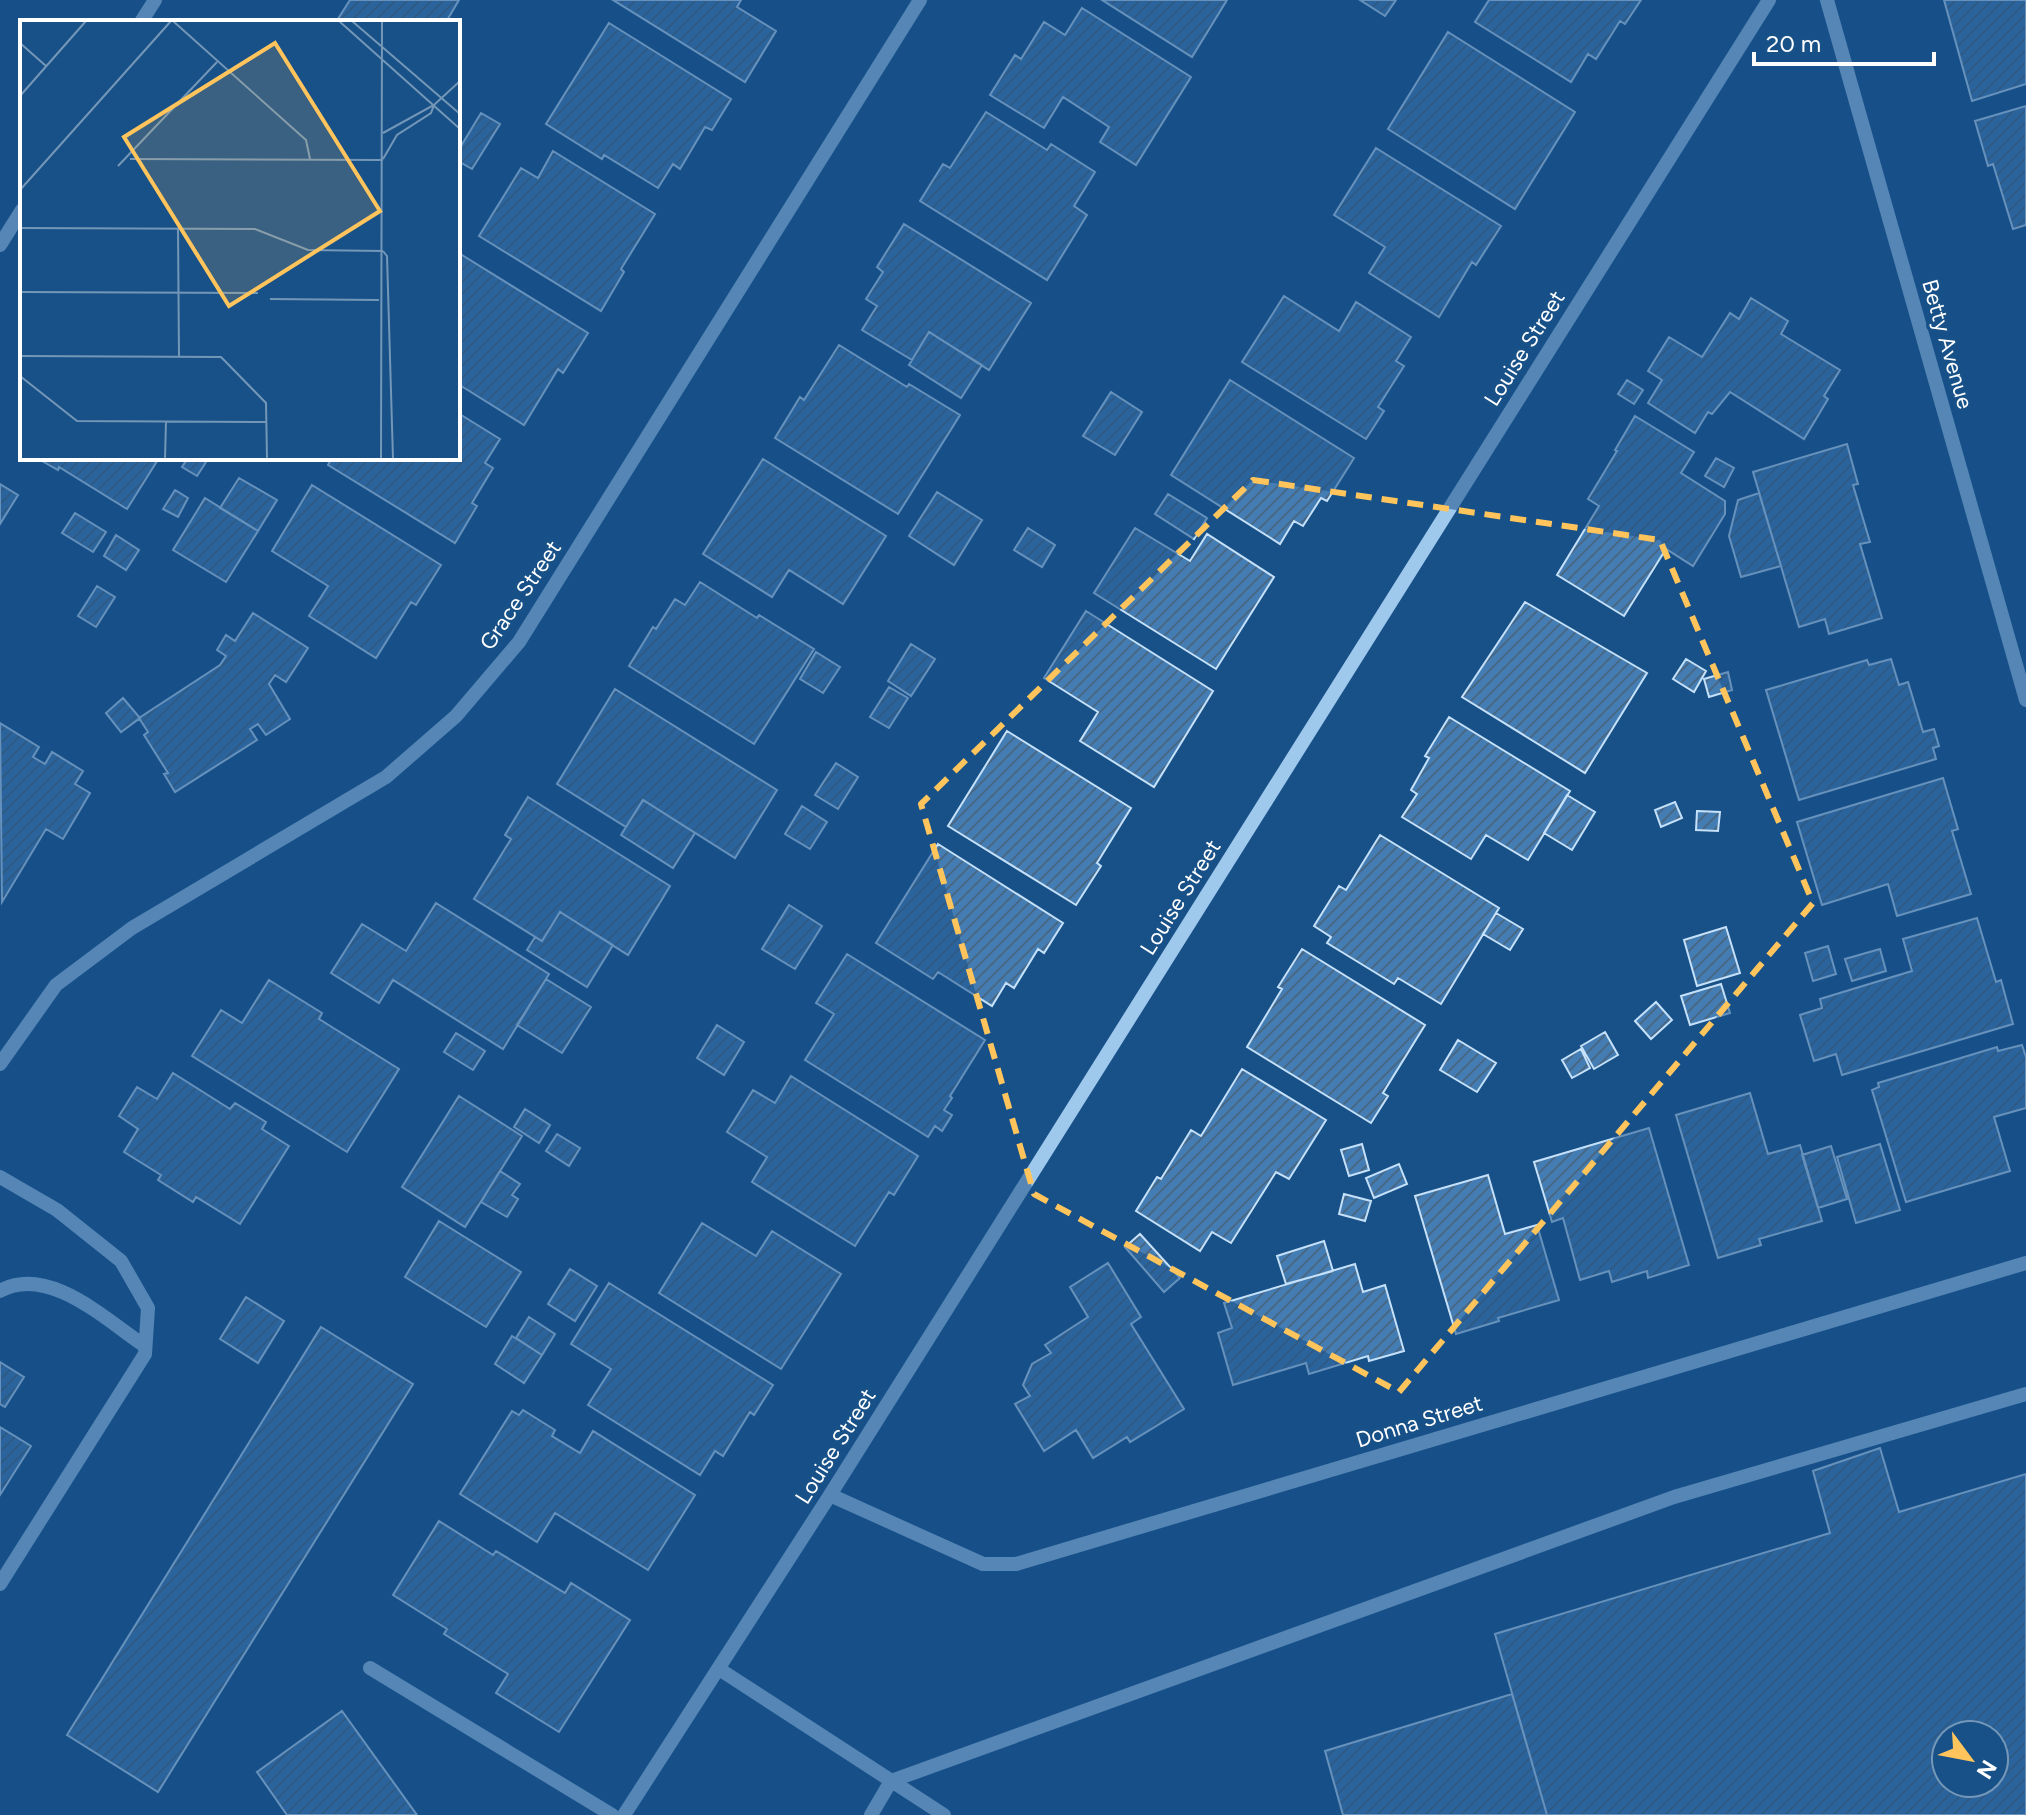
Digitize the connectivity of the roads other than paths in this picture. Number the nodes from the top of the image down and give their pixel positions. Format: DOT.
graph roads {
  1 [pos="155,0"];
  2 [pos="920,0"];
  3 [pos="1769,0"];
  4 [pos="1827,0"];
  5 [pos="142,20"];
  6 [pos="20,213"];
  7 [pos="0,245"];
  8 [pos="2026,700"];
  9 [pos="0,1064"];
  10 [pos="0,1177"];
  11 [pos="2026,1263"];
  12 [pos="0,1291"];
  13 [pos="145,1346"];
  14 [pos="2026,1394"];
  15 [pos="830,1495"];
  16 [pos="0,1584"];
  17 [pos="370,1668"];
  18 [pos="719,1669"];
  19 [pos="891,1781"];
  20 [pos="612,1815"];
  21 [pos="624,1815"];
  22 [pos="871,1815"];
  23 [pos="944,1815"];
  1 -- 5 [label="street"];
  2 -- 9 [label="street, Grace Street"];
  3 -- 15 [label="street, Louise Street"];
  4 -- 8 [label="street, Betty Avenue"];
  6 -- 7 [label="street"];
  10 -- 13 [label="street"];
  11 -- 15 [label="street, Donna Street"];
  12 -- 13 [label="street"];
  13 -- 16 [label="street"];
  14 -- 19 [label="street"];
  15 -- 18 [label="street, Louise Street"];
  17 -- 20 [label="street"];
  18 -- 19 [label="street"];
  18 -- 21 [label="street, Louise Street"];
  19 -- 22 [label="street"];
  19 -- 23 [label="street"];
}
